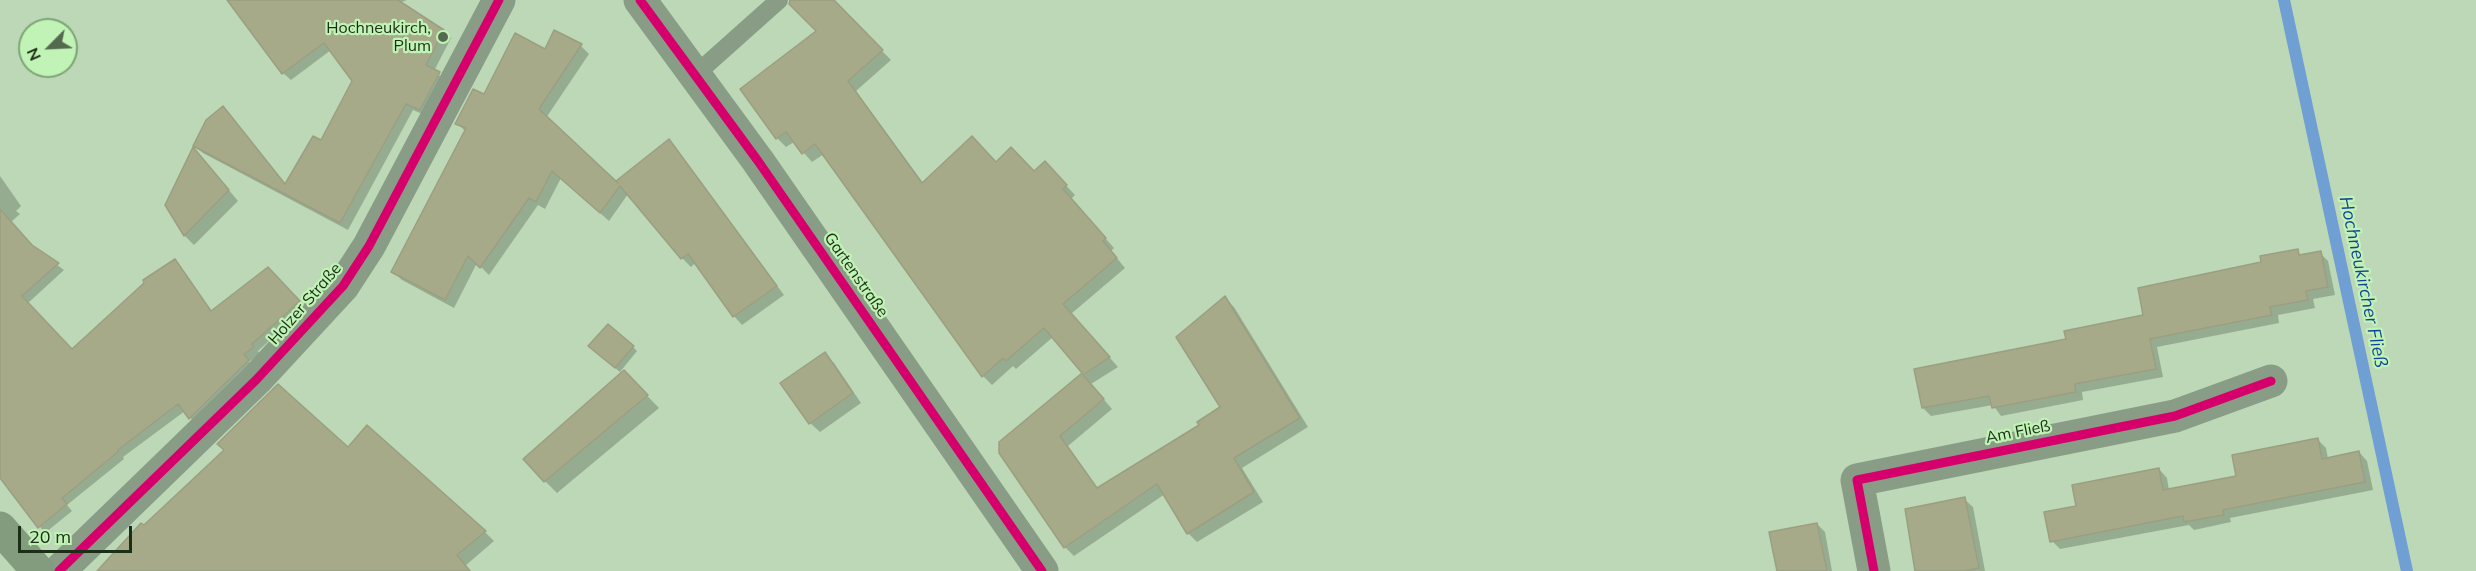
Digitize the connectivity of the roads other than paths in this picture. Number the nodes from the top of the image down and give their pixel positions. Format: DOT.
graph roads {
  1 [pos="499,0"];
  2 [pos="640,0"];
  3 [pos="779,0"];
  4 [pos="695,75"];
  5 [pos="2271,381"];
  6 [pos="0,528"];
  7 [pos="38,571"];
  8 [pos="59,571"];
  9 [pos="1042,571"];
  10 [pos="1874,571"];
  1 -- 8 [label="street, Holzer Straße"];
  2 -- 4 [label="street, Gartenstraße"];
  3 -- 4 [label="lane"];
  4 -- 9 [label="street, Gartenstraße"];
  5 -- 10 [label="street, Am Fließ"];
  6 -- 7 [label="street"];
}
